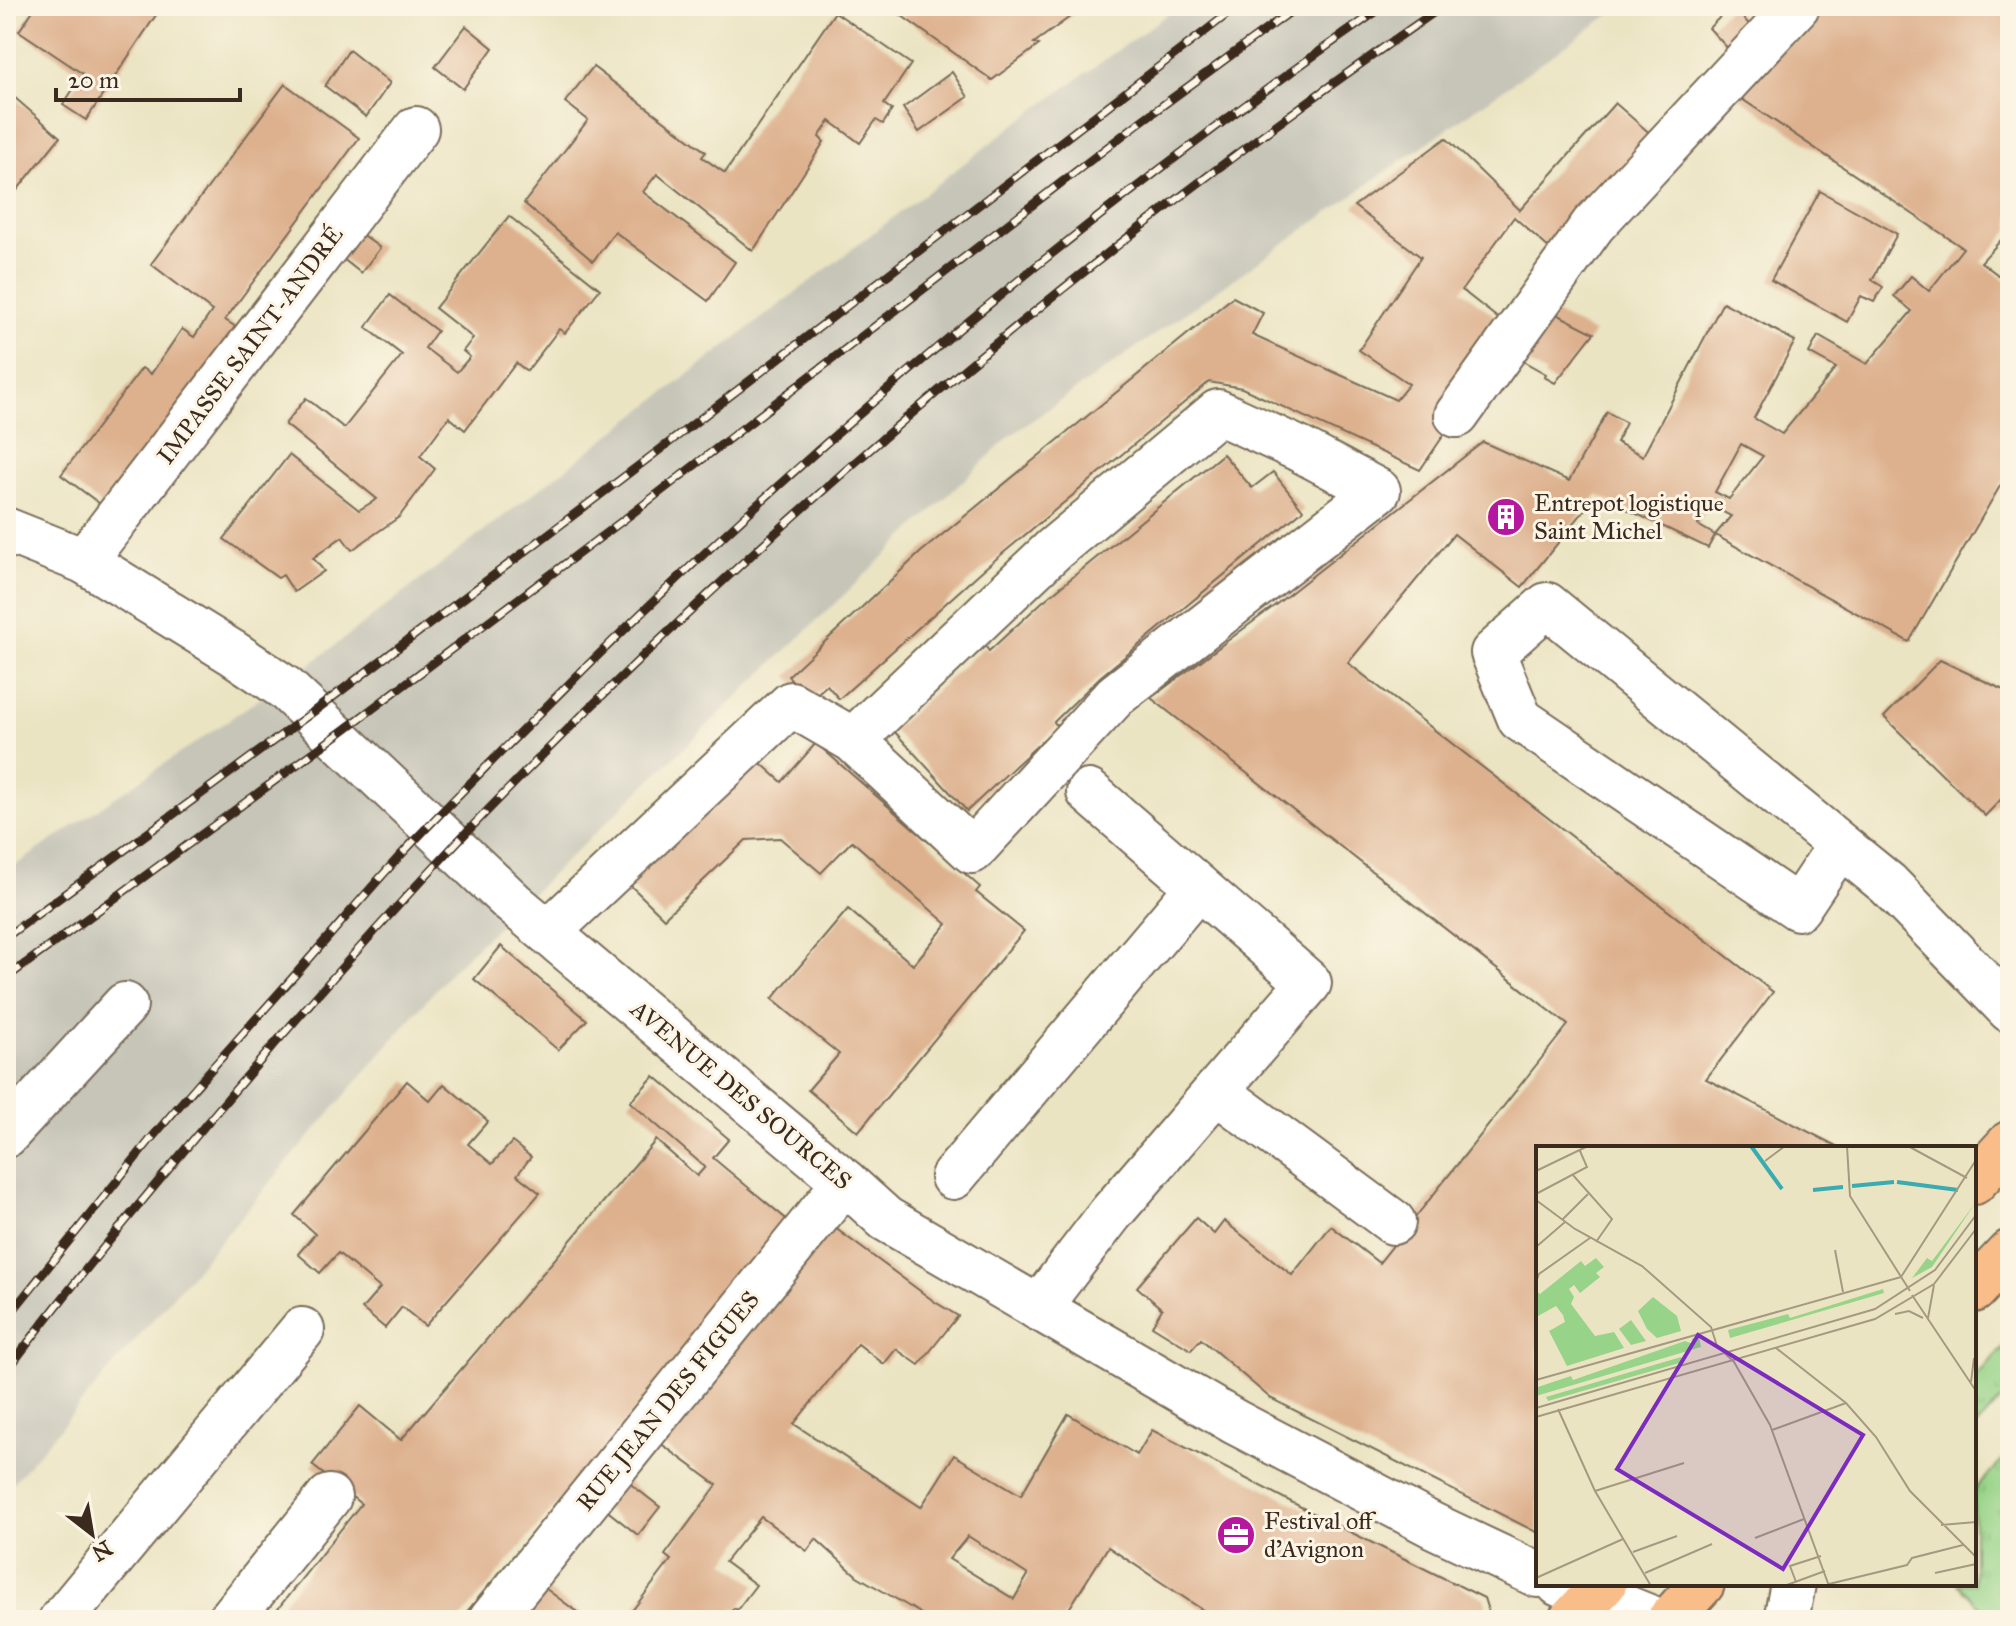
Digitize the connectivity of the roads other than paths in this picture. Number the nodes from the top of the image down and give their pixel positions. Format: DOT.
graph roads {
  1 [pos="1797,6"];
  2 [pos="416,129"];
  3 [pos="1457,415"];
  4 [pos="6,530"];
  5 [pos="84,561"];
  6 [pos="853,740"];
  7 [pos="1089,792"];
  8 [pos="1840,845"];
  9 [pos="1198,887"];
  10 [pos="548,932"];
  11 [pos="125,1005"];
  12 [pos="2010,1010"];
  13 [pos="1216,1091"];
  14 [pos="6,1135"];
  15 [pos="2010,1143"];
  16 [pos="953,1177"];
  17 [pos="1976,1180"];
  18 [pos="845,1182"];
  19 [pos="1393,1222"];
  20 [pos="2010,1252"];
  21 [pos="1976,1288"];
  22 [pos="1038,1308"];
  23 [pos="302,1330"];
  24 [pos="329,1497"];
  25 [pos="1536,1574"];
  26 [pos="1700,1586"];
  27 [pos="1793,1586"];
  28 [pos="1582,1596"];
  29 [pos="61,1620"];
  30 [pos="230,1620"];
  31 [pos="491,1620"];
  32 [pos="1656,1620"];
  33 [pos="1669,1620"];
  34 [pos="1786,1620"];
  1 -- 3 [label="street"];
  2 -- 5 [label="street, IMPASSE SAINT-ANDRÉ"];
  4 -- 5 [label="street, AVENUE DES SOURCES"];
  5 -- 10 [label="street, AVENUE DES SOURCES"];
  6 -- 6 [label="street"];
  6 -- 10 [label="street"];
  7 -- 9 [label="street"];
  8 -- 8 [label="street"];
  8 -- 12 [label="street"];
  9 -- 13 [label="street"];
  9 -- 16 [label="street"];
  10 -- 18 [label="street, AVENUE DES SOURCES"];
  11 -- 14 [label="street"];
  13 -- 19 [label="street"];
  13 -- 22 [label="street"];
  15 -- 17 [label="main road"];
  18 -- 22 [label="street, AVENUE DES SOURCES"];
  18 -- 31 [label="street, RUE JEAN DES FIGUES"];
  20 -- 21 [label="main road"];
  22 -- 25 [label="street, AVENUE DES SOURCES"];
  23 -- 29 [label="street"];
  24 -- 30 [label="street"];
  26 -- 33 [label="main road"];
  27 -- 34 [label="street"];
  28 -- 32 [label="street"];
}
